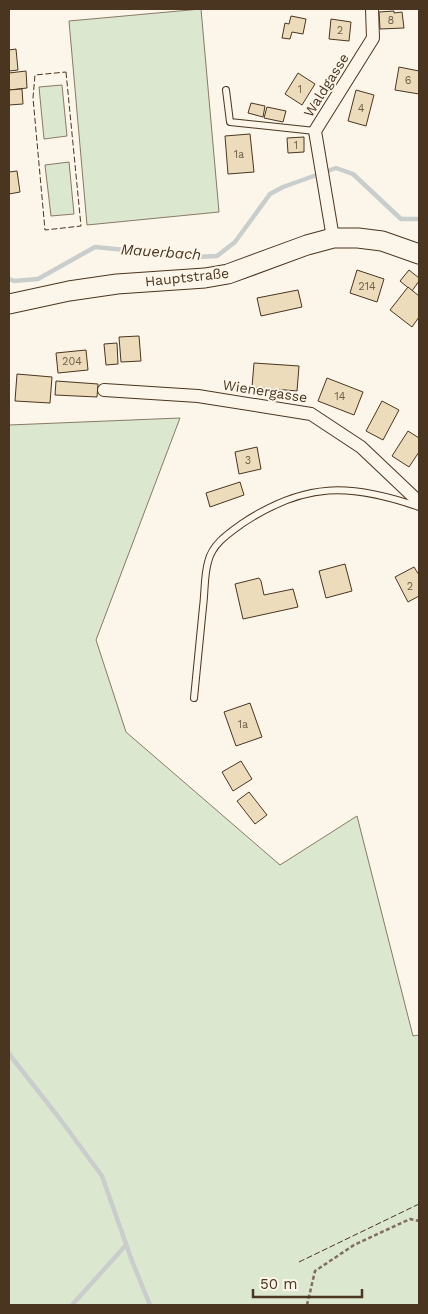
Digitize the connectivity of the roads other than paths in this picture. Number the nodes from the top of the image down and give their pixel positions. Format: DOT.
graph roads {
  1 [pos="372,9"];
  2 [pos="226,90"];
  3 [pos="315,131"];
  4 [pos="333,238"];
  5 [pos="419,254"];
  6 [pos="9,304"];
  7 [pos="104,390"];
  8 [pos="419,502"];
  9 [pos="419,507"];
  10 [pos="194,698"];
  1 -- 3 [label="street, Waldgasse"];
  2 -- 3 [label="lane"];
  3 -- 4 [label="street, Waldgasse"];
  4 -- 5 [label="main road, Hauptstraße"];
  4 -- 6 [label="main road, Hauptstraße"];
  7 -- 8 [label="street, Wienergasse"];
  9 -- 10 [label="lane"];
}
